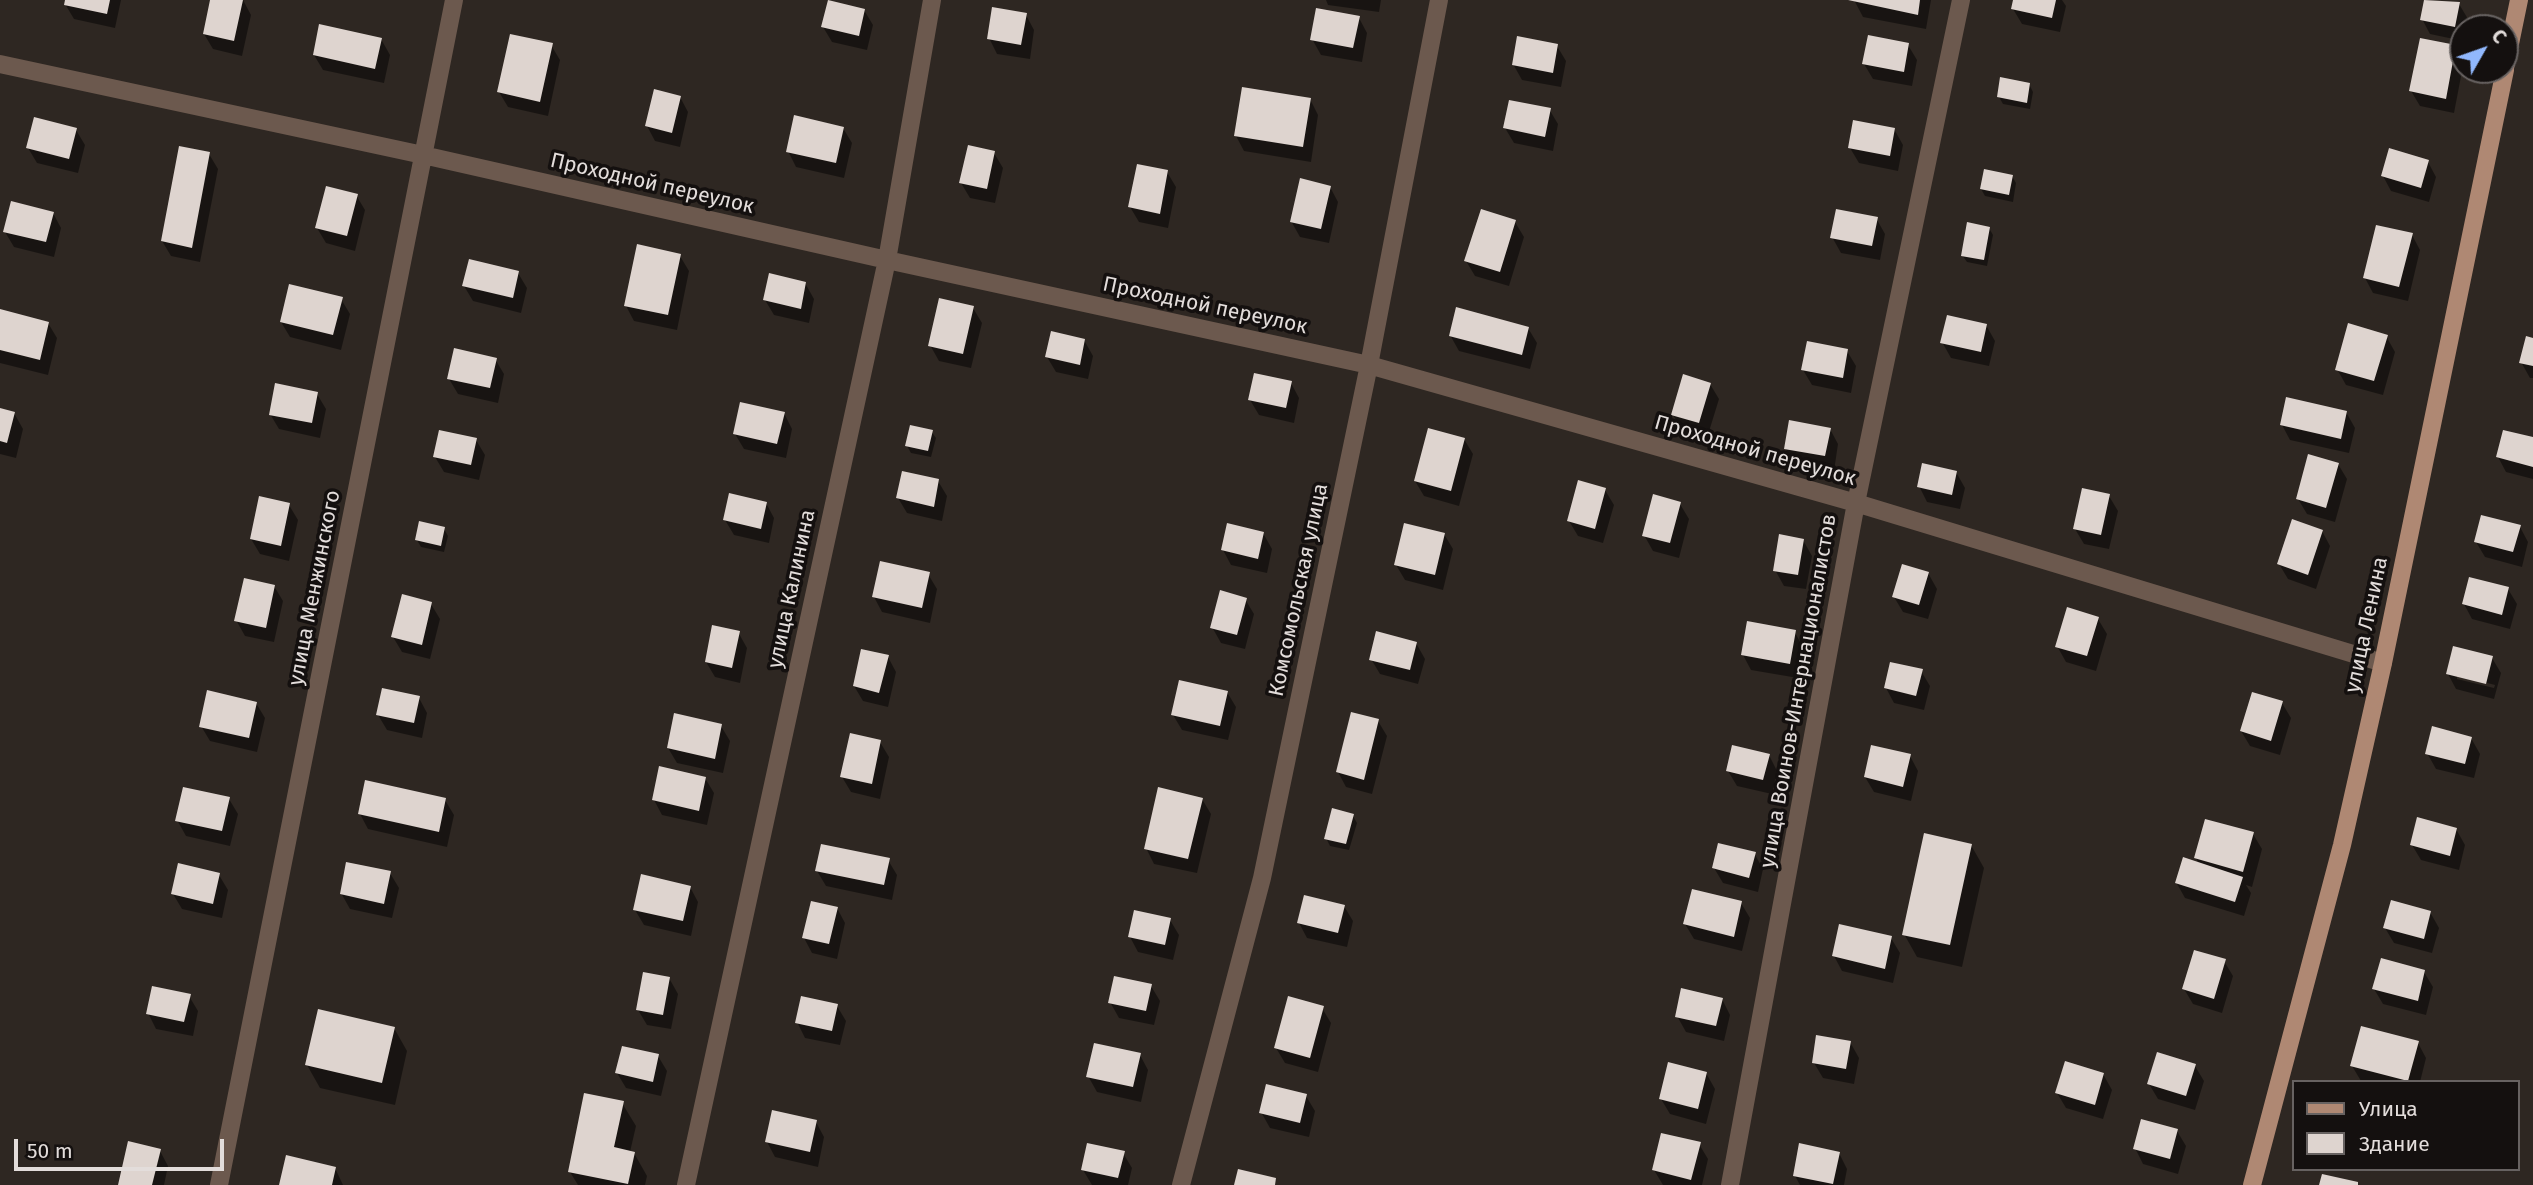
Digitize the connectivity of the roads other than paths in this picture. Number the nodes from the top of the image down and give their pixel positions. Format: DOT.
graph roads {
  1 [pos="454,0"];
  2 [pos="932,0"];
  3 [pos="1439,0"];
  4 [pos="1961,0"];
  5 [pos="0,64"];
  6 [pos="2502,84"];
  7 [pos="424,155"];
  8 [pos="887,261"];
  9 [pos="1369,365"];
  10 [pos="1856,503"];
  11 [pos="2383,663"];
  12 [pos="219,1185"];
  13 [pos="685,1185"];
  14 [pos="1181,1185"];
  15 [pos="1730,1185"];
  16 [pos="2252,1185"];
  1 -- 7 [label="street, улица Менжинского"];
  2 -- 8 [label="street, улица Калинина"];
  3 -- 9 [label="street, Комсомольская улица"];
  4 -- 10 [label="street, улица Воинов-Интернационалистов"];
  5 -- 7 [label="street, Проходной переулок"];
  6 -- 11 [label="main road, улица Ленина"];
  7 -- 8 [label="street, Проходной переулок"];
  7 -- 12 [label="street, улица Менжинского"];
  8 -- 9 [label="street, Проходной переулок"];
  8 -- 13 [label="street, улица Калинина"];
  9 -- 10 [label="street, Проходной переулок"];
  9 -- 14 [label="street, Комсомольская улица"];
  10 -- 11 [label="street, Проходной переулок"];
  10 -- 15 [label="street, улица Воинов-Интернационалистов"];
  11 -- 16 [label="main road, улица Ленина"];
}
